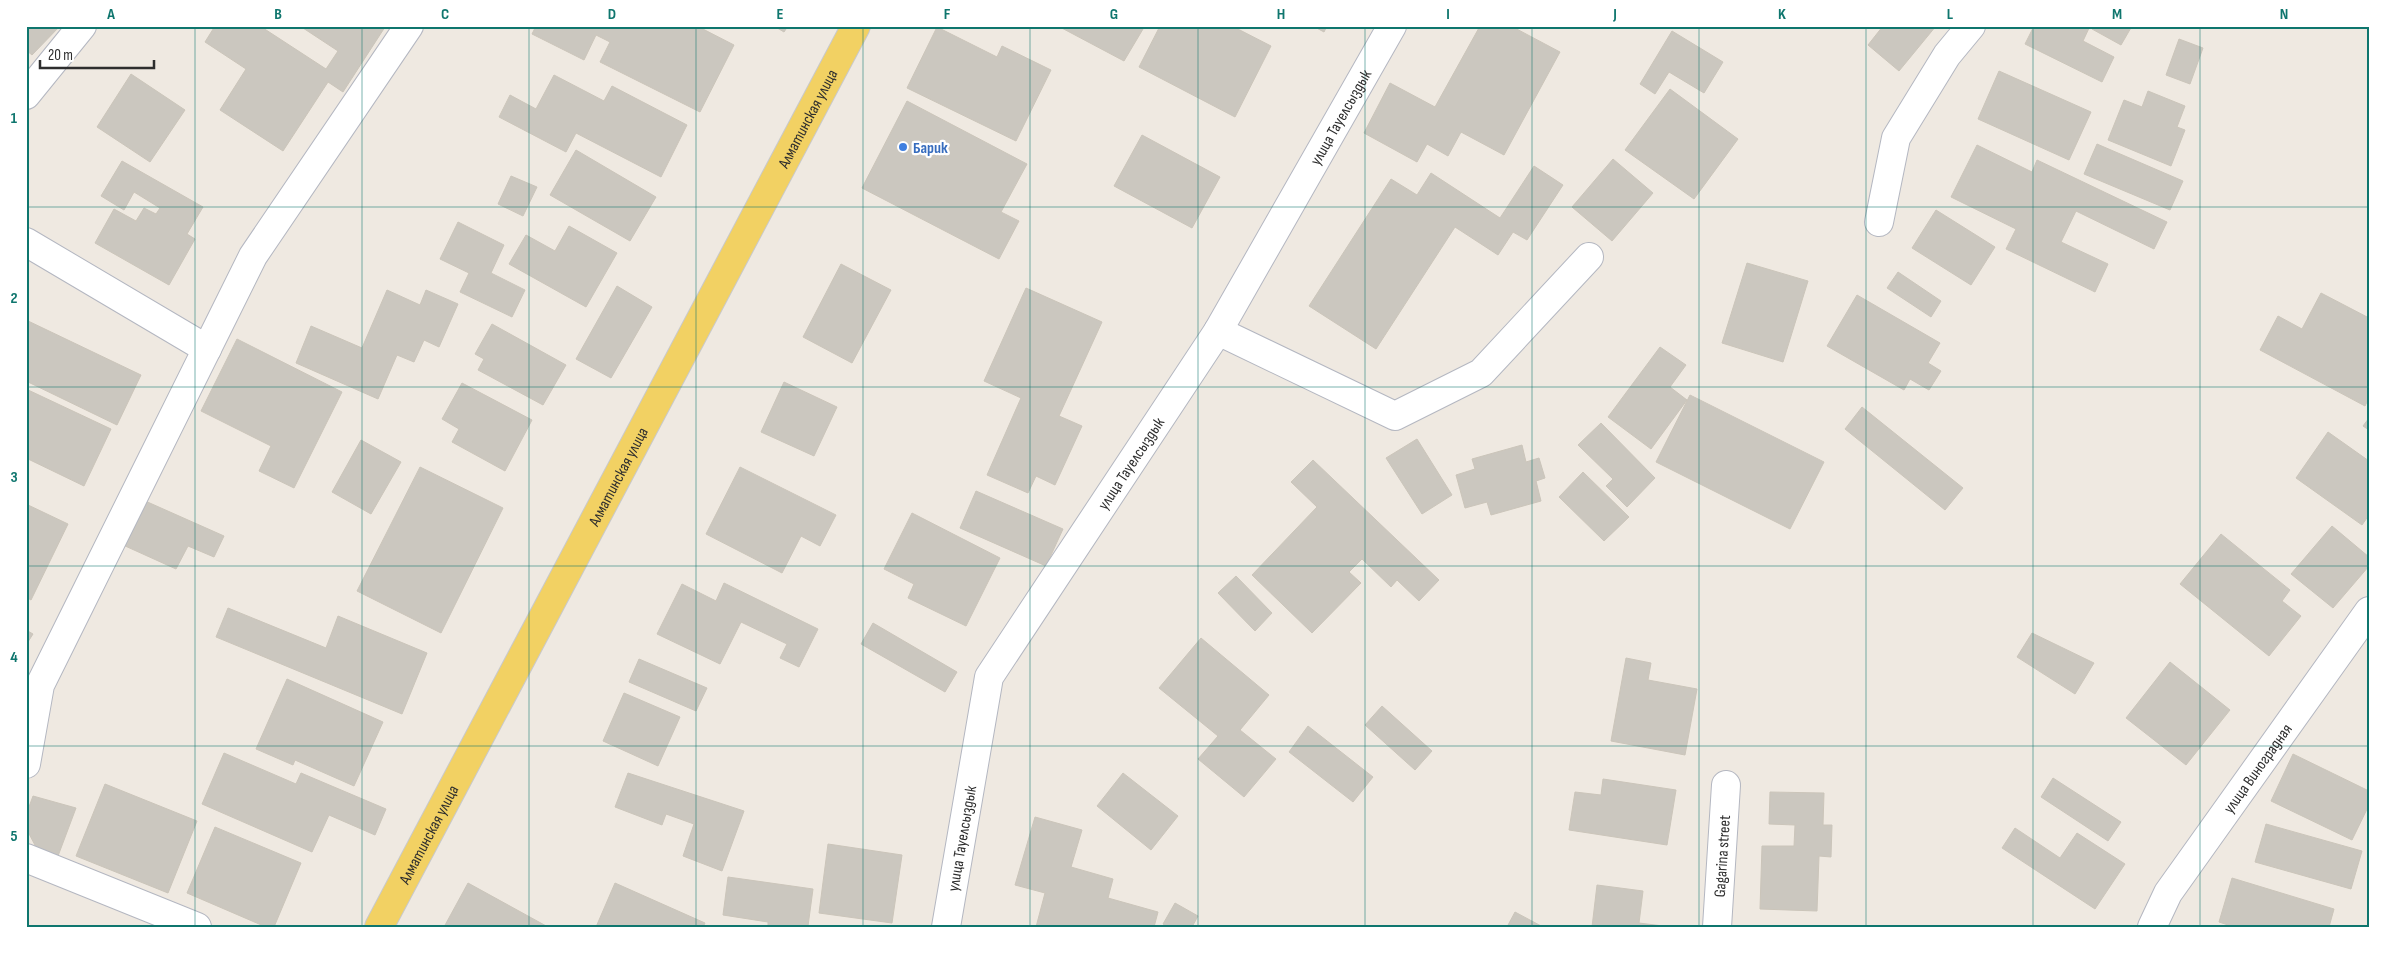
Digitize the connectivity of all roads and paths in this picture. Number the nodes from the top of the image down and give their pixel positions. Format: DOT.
graph roads {
  1 [pos="82,26"];
  2 [pos="409,26"];
  3 [pos="856,26"];
  4 [pos="1392,26"];
  5 [pos="1971,26"];
  6 [pos="26,95"];
  7 [pos="1878,222"];
  8 [pos="26,242"];
  9 [pos="1589,257"];
  10 [pos="1218,331"];
  11 [pos="207,349"];
  12 [pos="2369,612"];
  13 [pos="32,698"];
  14 [pos="26,764"];
  15 [pos="1726,785"];
  16 [pos="26,858"];
  17 [pos="197,927"];
  18 [pos="379,927"];
  19 [pos="946,927"];
  20 [pos="1716,927"];
  21 [pos="2152,927"];
  1 -- 6 [label="street"];
  2 -- 11 [label="street"];
  3 -- 18 [label="main road, Алматинская улица"];
  4 -- 10 [label="street, улица Тауелсыздык"];
  5 -- 7 [label="street"];
  8 -- 11 [label="street"];
  9 -- 10 [label="street"];
  10 -- 19 [label="street, улица Тауелсыздык"];
  11 -- 13 [label="street"];
  12 -- 21 [label="street, улица Виноградная"];
  13 -- 14 [label="street"];
  15 -- 20 [label="street, Gagarina street"];
  16 -- 17 [label="street"];
}
